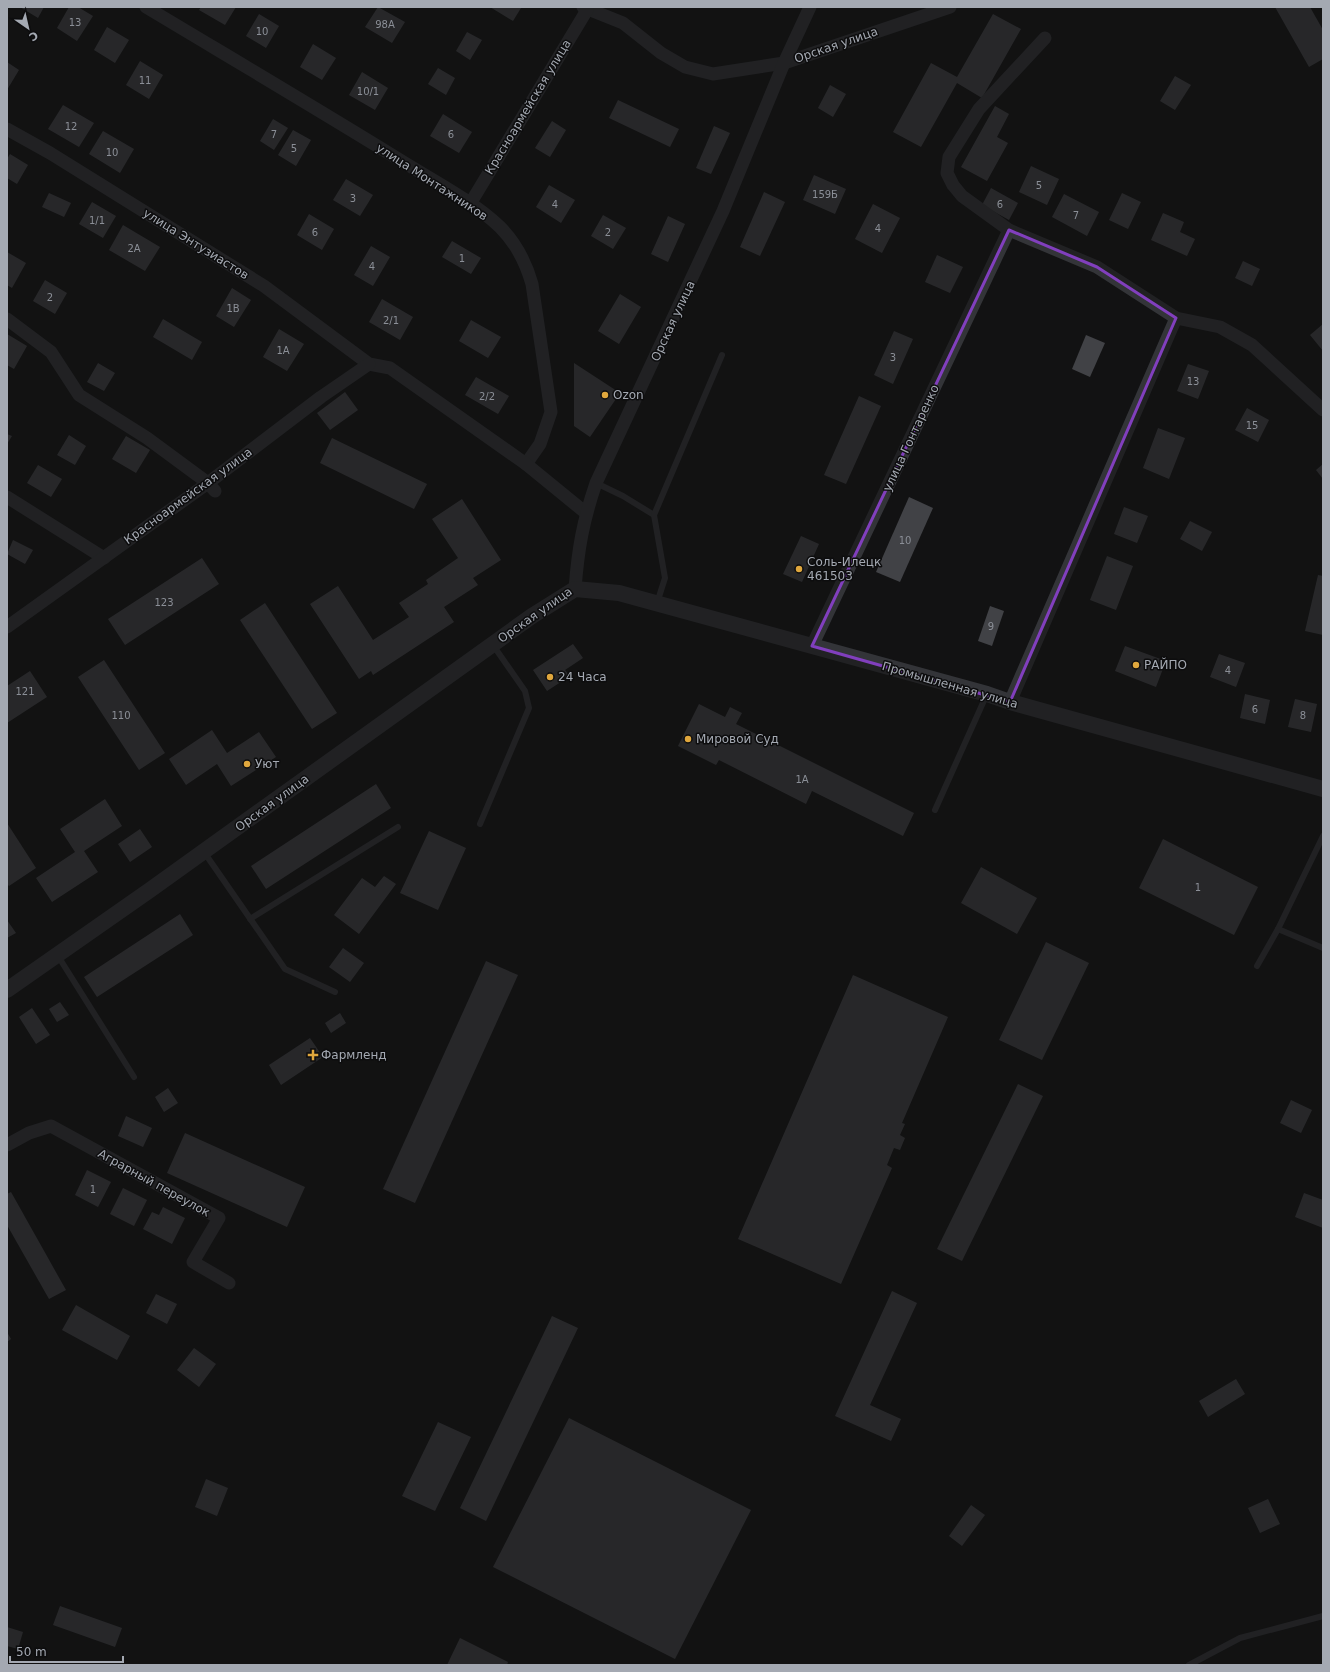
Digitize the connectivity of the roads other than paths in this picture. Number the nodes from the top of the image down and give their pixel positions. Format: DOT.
graph roads {
  1 [pos="146,7"];
  2 [pos="810,7"];
  3 [pos="950,7"];
  4 [pos="585,8"];
  5 [pos="1045,38"];
  6 [pos="784,63"];
  7 [pos="7,128"];
  8 [pos="470,204"];
  9 [pos="1009,230"];
  10 [pos="1176,318"];
  11 [pos="7,319"];
  12 [pos="722,355"];
  13 [pos="374,365"];
  14 [pos="1323,410"];
  15 [pos="526,464"];
  16 [pos="596,482"];
  17 [pos="212,487"];
  18 [pos="7,497"];
  19 [pos="586,513"];
  20 [pos="654,515"];
  21 [pos="104,558"];
  22 [pos="576,589"];
  23 [pos="657,604"];
  24 [pos="7,627"];
  25 [pos="492,645"];
  26 [pos="812,646"];
  27 [pos="987,694"];
  28 [pos="1010,702"];
  29 [pos="1323,789"];
  30 [pos="935,810"];
  31 [pos="480,824"];
  32 [pos="398,827"];
  33 [pos="1323,836"];
  34 [pos="204,852"];
  35 [pos="250,919"];
  36 [pos="1278,929"];
  37 [pos="1323,948"];
  38 [pos="57,955"];
  39 [pos="1257,966"];
  40 [pos="7,990"];
  41 [pos="335,992"];
  42 [pos="134,1077"];
  43 [pos="7,1146"];
  44 [pos="230,1283"];
  45 [pos="1323,1616"];
  46 [pos="1189,1665"];
  1 -- 8 [label="street, улица Монтажников"];
  2 -- 6 [label="street"];
  3 -- 6 [label="street, Орская улица"];
  4 -- 6 [label="street"];
  4 -- 8 [label="street, Красноармейская улица"];
  5 -- 9 [label="street"];
  6 -- 16 [label="street, Орская улица"];
  7 -- 13 [label="street, улица Энтузиастов"];
  8 -- 15 [label="street, улица Монтажников"];
  9 -- 10 [label="street"];
  9 -- 26 [label="street, улица Гонтаренко"];
  10 -- 14 [label="street"];
  10 -- 28 [label="street"];
  11 -- 17 [label="street"];
  12 -- 20 [label="lane"];
  13 -- 15 [label="street, улица Энтузиастов"];
  13 -- 17 [label="street, Красноармейская улица"];
  15 -- 19 [label="street, улица Энтузиастов"];
  16 -- 19 [label="street, Орская улица"];
  16 -- 20 [label="lane"];
  17 -- 21 [label="street, Красноармейская улица"];
  18 -- 21 [label="street"];
  19 -- 22 [label="street, Орская улица"];
  20 -- 23 [label="lane"];
  21 -- 24 [label="street, Красноармейская улица"];
  22 -- 23 [label="street, Промышленная улица"];
  22 -- 25 [label="street, Орская улица"];
  23 -- 26 [label="street, Промышленная улица"];
  25 -- 31 [label="lane"];
  25 -- 34 [label="street, Орская улица"];
  26 -- 27 [label="street, Промышленная улица"];
  27 -- 28 [label="street, Промышленная улица"];
  27 -- 30 [label="lane"];
  28 -- 29 [label="street, Промышленная улица"];
  32 -- 35 [label="lane"];
  33 -- 36 [label="lane"];
  34 -- 35 [label="lane"];
  34 -- 38 [label="street, Орская улица"];
  35 -- 41 [label="lane"];
  36 -- 37 [label="lane"];
  36 -- 39 [label="lane"];
  38 -- 40 [label="street, Орская улица"];
  38 -- 42 [label="lane"];
  43 -- 44 [label="street, Аграрный переулок"];
  45 -- 46 [label="lane"];
}
